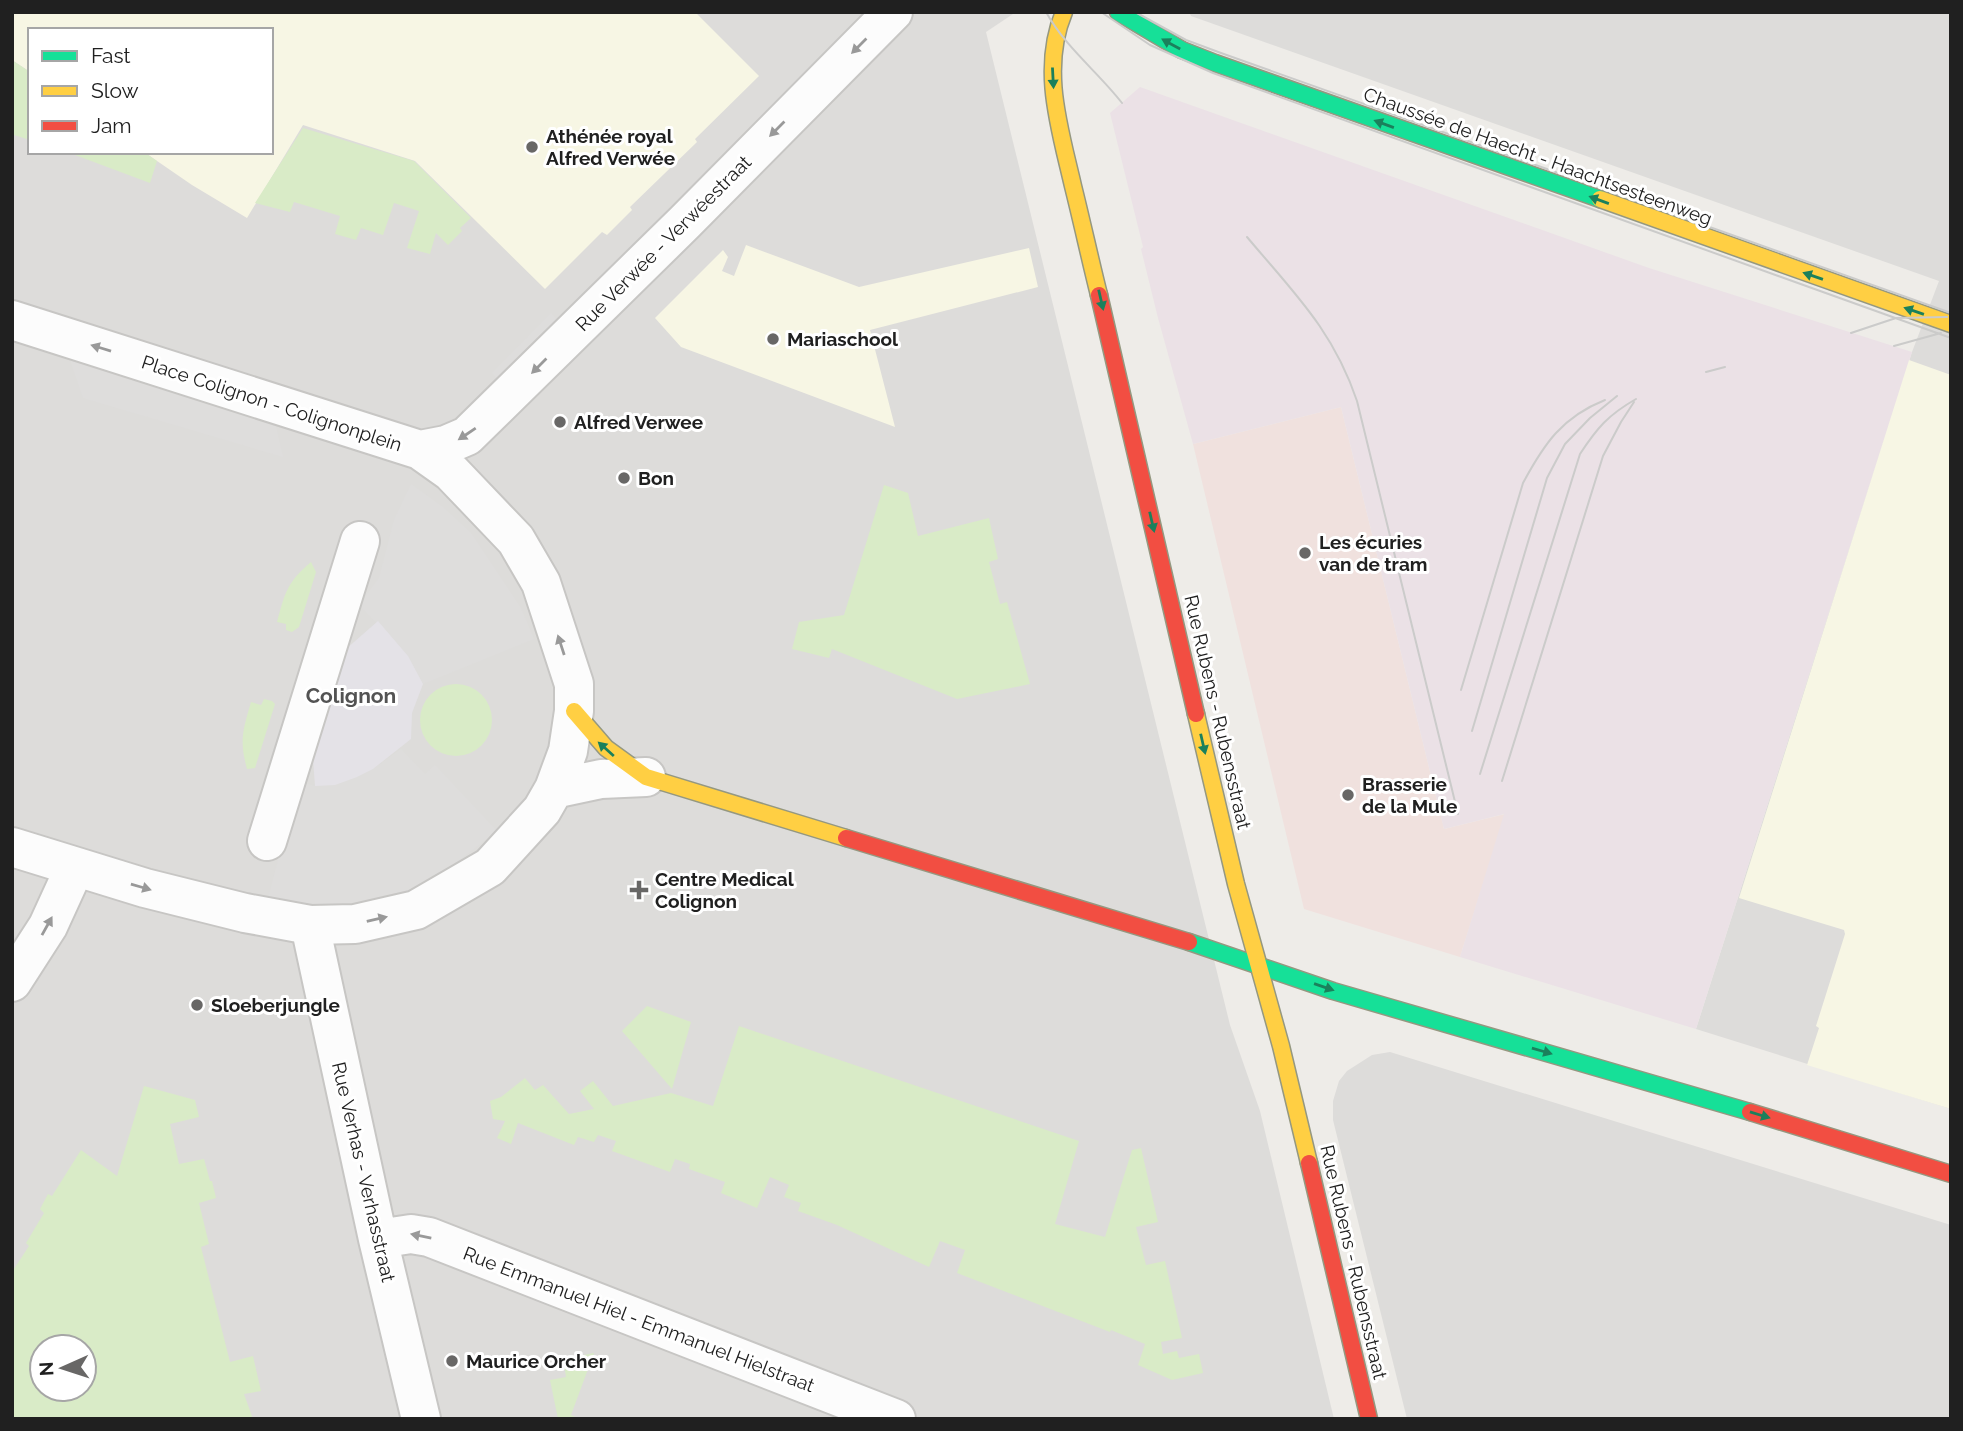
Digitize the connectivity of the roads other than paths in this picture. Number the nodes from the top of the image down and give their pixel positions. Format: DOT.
graph roads {
  1 [pos="893,12"];
  2 [pos="1064,12"];
  3 [pos="1118,12"];
  4 [pos="12,320"];
  5 [pos="1951,324"];
  6 [pos="420,450"];
  7 [pos="360,541"];
  8 [pos="574,711"];
  9 [pos="646,777"];
  10 [pos="554,789"];
  11 [pos="267,841"];
  12 [pos="12,847"];
  13 [pos="75,867"];
  14 [pos="310,925"];
  15 [pos="1259,965"];
  16 [pos="12,982"];
  17 [pos="1951,1174"];
  18 [pos="378,1239"];
  19 [pos="421,1419"];
  20 [pos="896,1419"];
  21 [pos="1369,1419"];
  1 -- 6 [label="street, Rue Verwée - Verwéestraat, one-way"];
  2 -- 15 [label="street, Rue Rubens - Rubensstraat, one-way"];
  5 -- 3 [label="street, Chaussée de Haecht - Haachtsesteenweg, one-way"];
  6 -- 4 [label="street, Place Colignon - Colignonplein, one-way"];
  8 -- 6 [label="street, Place Colignon - Colignonplein, one-way"];
  7 -- 11 [label="street"];
  9 -- 8 [label="street, one-way"];
  8 -- 10 [label="street, Place Colignon - Colignonplein"];
  9 -- 10 [label="street"];
  9 -- 15 [label="street"];
  14 -- 10 [label="street, Place Colignon - Colignonplein, one-way"];
  12 -- 13 [label="street, Place Colignon - Colignonplein"];
  13 -- 14 [label="street, Place Colignon - Colignonplein, one-way"];
  16 -- 13 [label="street, one-way"];
  14 -- 18 [label="street, Rue Verhas - Verhasstraat"];
  15 -- 17 [label="street, one-way"];
  15 -- 21 [label="street, Rue Rubens - Rubensstraat"];
  18 -- 19 [label="street, Rue Verhas - Verhasstraat"];
  20 -- 18 [label="street, Rue Emmanuel Hiel - Emmanuel Hielstraat, one-way"];
}
